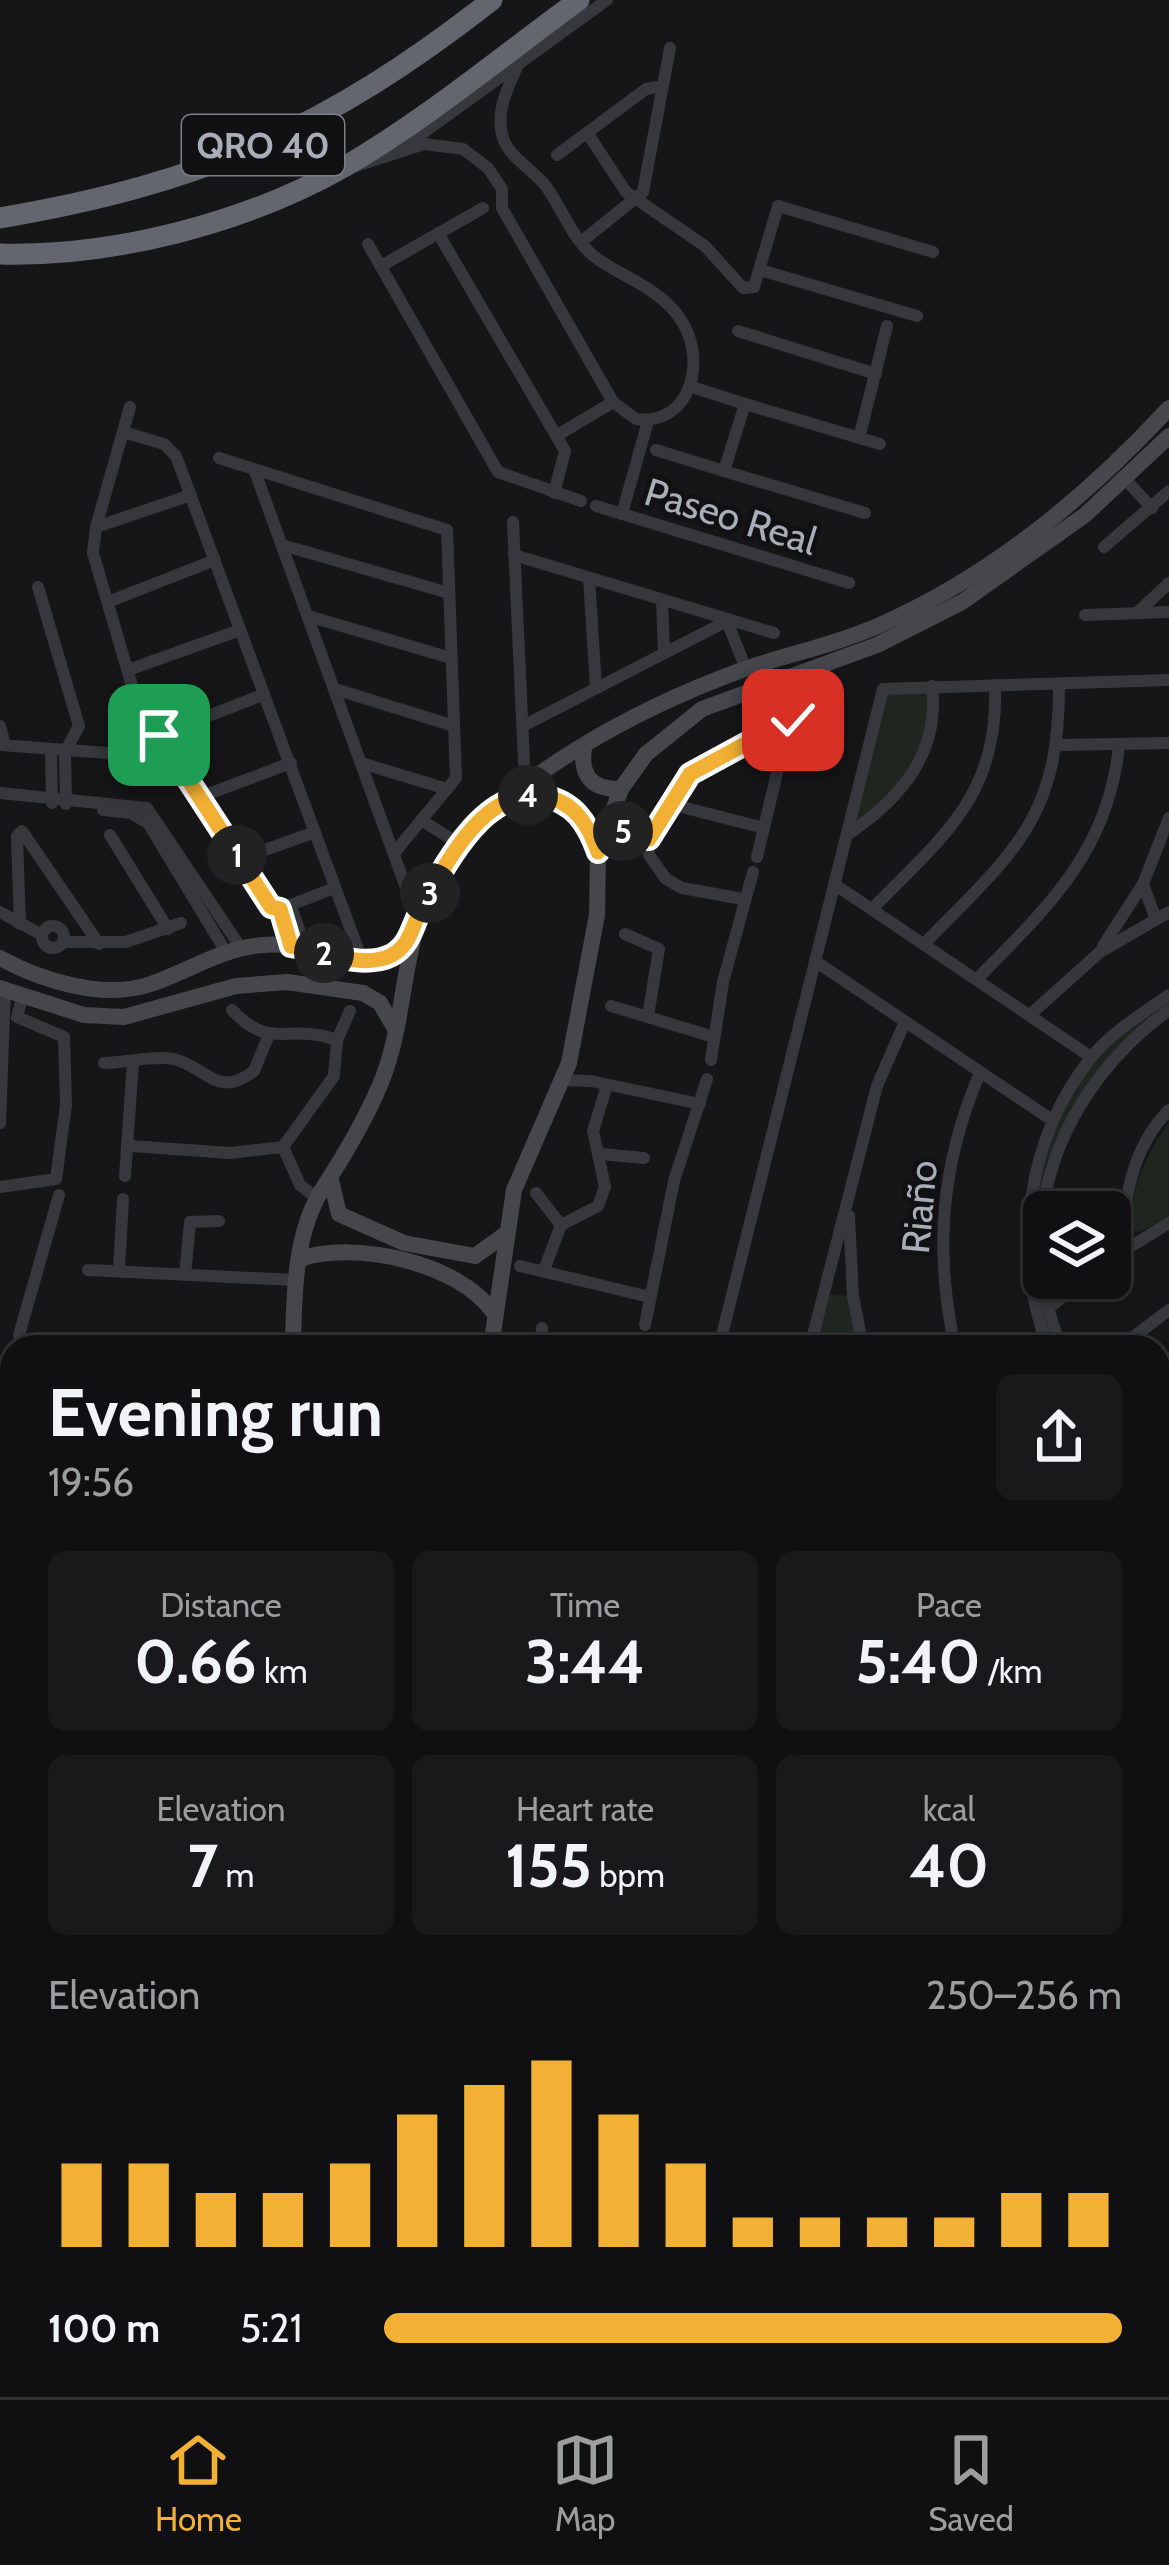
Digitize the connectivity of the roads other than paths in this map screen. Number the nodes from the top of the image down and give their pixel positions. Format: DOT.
graph roads {
  1 [pos="492,0"];
  2 [pos="579,0"];
  3 [pos="607,0"];
  4 [pos="670,48"];
  5 [pos="518,67"];
  6 [pos="663,86"];
  7 [pos="588,134"];
  8 [pos="503,142"];
  9 [pos="394,154"];
  10 [pos="557,155"];
  11 [pos="479,157"];
  12 [pos="344,167"];
  13 [pos="529,173"];
  14 [pos="502,189"];
  15 [pos="783,191"];
  16 [pos="636,201"];
  17 [pos="778,206"];
  18 [pos="483,208"];
  19 [pos="0,218"];
  20 [pos="438,233"];
  21 [pos="580,242"];
  22 [pos="368,244"];
  23 [pos="933,252"];
  24 [pos="8,256"];
  25 [pos="381,266"];
  26 [pos="760,270"];
  27 [pos="917,316"];
  28 [pos="887,326"];
  29 [pos="738,332"];
  30 [pos="876,374"];
  31 [pos="692,387"];
  32 [pos="613,402"];
  33 [pos="745,404"];
  34 [pos="130,407"];
  35 [pos="1169,408"];
  36 [pos="648,421"];
  37 [pos="123,432"];
  38 [pos="556,436"];
  39 [pos="1169,436"];
  40 [pos="859,438"];
  41 [pos="880,444"];
  42 [pos="656,450"];
  43 [pos="219,458"];
  44 [pos="254,469"];
  45 [pos="724,471"];
  46 [pos="1126,479"];
  47 [pos="1169,490"];
  48 [pos="554,493"];
  49 [pos="191,495"];
  50 [pos="581,501"];
  51 [pos="596,506"];
  52 [pos="1152,508"];
  53 [pos="865,513"];
  54 [pos="622,514"];
  55 [pos="513,522"];
  56 [pos="96,527"];
  57 [pos="281,544"];
  58 [pos="1104,548"];
  59 [pos="514,555"];
  60 [pos="215,560"];
  61 [pos="589,578"];
  62 [pos="849,583"];
  63 [pos="1169,583"];
  64 [pos="38,587"];
  65 [pos="448,593"];
  66 [pos="662,600"];
  67 [pos="108,602"];
  68 [pos="1169,612"];
  69 [pos="1136,614"];
  70 [pos="1085,615"];
  71 [pos="308,616"];
  72 [pos="727,621"];
  73 [pos="240,630"];
  74 [pos="773,634"];
  75 [pos="664,653"];
  76 [pos="451,658"];
  77 [pos="798,665"];
  78 [pos="746,669"];
  79 [pos="128,670"];
  80 [pos="1169,680"];
  81 [pos="1059,684"];
  82 [pos="994,685"];
  83 [pos="932,686"];
  84 [pos="596,688"];
  85 [pos="335,689"];
  86 [pos="796,693"];
  87 [pos="260,696"];
  88 [pos="0,726"];
  89 [pos="454,726"];
  90 [pos="523,726"];
  91 [pos="788,730"];
  92 [pos="159,735"];
  93 [pos="1169,743"];
  94 [pos="2,745"];
  95 [pos="1059,745"];
  96 [pos="1119,745"];
  97 [pos="584,748"];
  98 [pos="58,751"];
  99 [pos="108,753"];
  100 [pos="524,762"];
  101 [pos="361,763"];
  102 [pos="291,764"];
  103 [pos="446,789"];
  104 [pos="621,789"];
  105 [pos="0,797"];
  106 [pos="200,797"];
  107 [pos="505,800"];
  108 [pos="59,801"];
  109 [pos="674,805"];
  110 [pos="1169,818"];
  111 [pos="608,819"];
  112 [pos="421,820"];
  113 [pos="764,828"];
  114 [pos="315,832"];
  115 [pos="651,832"];
  116 [pos="849,834"];
  117 [pos="110,835"];
  118 [pos="1166,838"];
  119 [pos="461,845"];
  120 [pos="395,852"];
  121 [pos="598,852"];
  122 [pos="240,859"];
  123 [pos="834,884"];
  124 [pos="1143,884"];
  125 [pos="332,889"];
  126 [pos="409,896"];
  127 [pos="743,899"];
  128 [pos="874,907"];
  129 [pos="285,908"];
  130 [pos="0,911"];
  131 [pos="1162,914"];
  132 [pos="20,924"];
  133 [pos="625,934"];
  134 [pos="411,937"];
  135 [pos="52,942"];
  136 [pos="926,942"];
  137 [pos="99,944"];
  138 [pos="295,947"];
  139 [pos="234,950"];
  140 [pos="1100,952"];
  141 [pos="327,953"];
  142 [pos="0,958"];
  143 [pos="362,960"];
  144 [pos="814,961"];
  145 [pos="44,976"];
  146 [pos="978,978"];
  147 [pos="287,982"];
  148 [pos="321,987"];
  149 [pos="9,992"];
  150 [pos="1169,995"];
  151 [pos="611,1006"];
  152 [pos="232,1010"];
  153 [pos="1169,1010"];
  154 [pos="350,1011"];
  155 [pos="1032,1013"];
  156 [pos="0,1015"];
  157 [pos="648,1016"];
  158 [pos="16,1017"];
  159 [pos="904,1024"];
  160 [pos="394,1027"];
  161 [pos="268,1037"];
  162 [pos="714,1037"];
  163 [pos="337,1040"];
  164 [pos="1091,1057"];
  165 [pos="711,1060"];
  166 [pos="104,1063"];
  167 [pos="133,1063"];
  168 [pos="565,1072"];
  169 [pos="979,1075"];
  170 [pos="707,1079"];
  171 [pos="608,1084"];
  172 [pos="700,1104"];
  173 [pos="1169,1110"];
  174 [pos="1052,1120"];
  175 [pos="0,1123"];
  176 [pos="131,1146"];
  177 [pos="283,1147"];
  178 [pos="601,1154"];
  179 [pos="644,1158"];
  180 [pos="125,1176"];
  181 [pos="0,1187"];
  182 [pos="324,1189"];
  183 [pos="1127,1191"];
  184 [pos="536,1193"];
  185 [pos="59,1195"];
  186 [pos="123,1199"];
  187 [pos="848,1202"];
  188 [pos="219,1221"];
  189 [pos="1169,1223"];
  190 [pos="561,1225"];
  191 [pos="507,1233"];
  192 [pos="1131,1244"];
  193 [pos="300,1259"];
  194 [pos="520,1266"];
  195 [pos="119,1269"];
  196 [pos="88,1270"];
  197 [pos="544,1270"];
  198 [pos="185,1275"];
  199 [pos="294,1280"];
  200 [pos="825,1294"];
  201 [pos="853,1296"];
  202 [pos="650,1298"];
  203 [pos="1059,1299"];
  204 [pos="1050,1306"];
  205 [pos="1169,1310"];
  206 [pos="493,1312"];
  207 [pos="645,1325"];
  208 [pos="542,1328"];
  209 [pos="22,1335"];
  210 [pos="293,1335"];
  211 [pos="492,1335"];
  212 [pos="542,1335"];
  213 [pos="722,1335"];
  214 [pos="813,1335"];
  215 [pos="861,1335"];
  216 [pos="953,1335"];
  217 [pos="1045,1335"];
  218 [pos="1058,1335"];
  219 [pos="1136,1335"];
  1 -- 19 [label="highway, QRO 40"];
  2 -- 12 [label="highway, QRO 40"];
  3 -- 5 [label="street"];
  4 -- 6 [label="street"];
  5 -- 8 [label="street"];
  5 -- 9 [label="street"];
  6 -- 7 [label="street"];
  6 -- 16 [label="street"];
  7 -- 10 [label="street"];
  7 -- 16 [label="street"];
  8 -- 11 [label="street"];
  8 -- 13 [label="street"];
  9 -- 11 [label="street"];
  9 -- 12 [label="street"];
  11 -- 14 [label="street"];
  12 -- 24 [label="highway, QRO 40"];
  13 -- 14 [label="street"];
  13 -- 21 [label="street"];
  14 -- 32 [label="street"];
  15 -- 17 [label="street"];
  16 -- 21 [label="street"];
  16 -- 26 [label="street"];
  17 -- 23 [label="street"];
  17 -- 26 [label="street"];
  18 -- 20 [label="street"];
  20 -- 25 [label="street"];
  20 -- 38 [label="street"];
  21 -- 31 [label="street"];
  22 -- 25 [label="street"];
  25 -- 48 [label="street"];
  26 -- 27 [label="street"];
  28 -- 30 [label="street"];
  29 -- 30 [label="street"];
  30 -- 40 [label="street"];
  31 -- 33 [label="street"];
  31 -- 36 [label="street"];
  32 -- 36 [label="street"];
  32 -- 38 [label="street"];
  33 -- 40 [label="street"];
  33 -- 45 [label="street"];
  34 -- 37 [label="street"];
  35 -- 77 [label="street"];
  36 -- 54 [label="street"];
  37 -- 49 [label="street"];
  37 -- 56 [label="street"];
  38 -- 48 [label="street"];
  39 -- 46 [label="street"];
  40 -- 41 [label="street"];
  42 -- 45 [label="street"];
  43 -- 44 [label="street"];
  44 -- 57 [label="street"];
  44 -- 65 [label="street"];
  45 -- 53 [label="street"];
  46 -- 52 [label="street"];
  46 -- 77 [label="street"];
  47 -- 52 [label="street"];
  48 -- 50 [label="street"];
  49 -- 56 [label="street"];
  49 -- 60 [label="street"];
  51 -- 54 [label="street, Paseo Real"];
  52 -- 58 [label="street"];
  54 -- 62 [label="street, Paseo Real"];
  55 -- 59 [label="street"];
  56 -- 67 [label="street"];
  57 -- 65 [label="street"];
  57 -- 71 [label="street"];
  59 -- 61 [label="street"];
  59 -- 90 [label="street"];
  60 -- 67 [label="street"];
  60 -- 73 [label="street"];
  61 -- 66 [label="street"];
  61 -- 84 [label="street"];
  63 -- 69 [label="street"];
  64 -- 98 [label="street"];
  65 -- 76 [label="street"];
  66 -- 72 [label="street"];
  66 -- 75 [label="street"];
  67 -- 79 [label="street"];
  68 -- 69 [label="street"];
  69 -- 70 [label="street"];
  71 -- 76 [label="street"];
  71 -- 85 [label="street"];
  72 -- 74 [label="street"];
  72 -- 75 [label="street"];
  72 -- 78 [label="street"];
  73 -- 79 [label="street"];
  73 -- 87 [label="street"];
  75 -- 84 [label="street"];
  76 -- 89 [label="street"];
  77 -- 78 [label="street"];
  77 -- 104 [label="street"];
  78 -- 97 [label="street"];
  79 -- 92 [label="street"];
  80 -- 81 [label="street"];
  81 -- 82 [label="street"];
  81 -- 95 [label="street"];
  82 -- 83 [label="street"];
  82 -- 128 [label="street"];
  83 -- 116 [label="street"];
  83 -- 116 [label="street"];
  84 -- 90 [label="street"];
  85 -- 89 [label="street"];
  85 -- 101 [label="street"];
  86 -- 91 [label="street"];
  87 -- 92 [label="street"];
  87 -- 102 [label="street"];
  88 -- 94 [label="street"];
  89 -- 103 [label="street"];
  90 -- 100 [label="street"];
  91 -- 109 [label="street"];
  91 -- 113 [label="street"];
  92 -- 106 [label="street"];
  93 -- 96 [label="street"];
  94 -- 98 [label="street"];
  95 -- 96 [label="street"];
  95 -- 136 [label="street"];
  96 -- 146 [label="street"];
  97 -- 104 [label="street"];
  97 -- 107 [label="street"];
  98 -- 99 [label="street"];
  98 -- 108 [label="street"];
  101 -- 103 [label="street"];
  101 -- 120 [label="street"];
  102 -- 106 [label="street"];
  102 -- 114 [label="street"];
  103 -- 112 [label="street"];
  104 -- 111 [label="street"];
  105 -- 108 [label="street"];
  106 -- 122 [label="street"];
  107 -- 119 [label="street"];
  107 -- 121 [label="street"];
  108 -- 139 [label="street"];
  109 -- 113 [label="street"];
  109 -- 115 [label="street"];
  110 -- 118 [label="street"];
  111 -- 115 [label="street"];
  111 -- 121 [label="street"];
  112 -- 119 [label="street"];
  112 -- 120 [label="street"];
  113 -- 127 [label="street"];
  114 -- 122 [label="street"];
  114 -- 125 [label="street"];
  115 -- 127 [label="street"];
  116 -- 123 [label="street"];
  117 -- 137 [label="street"];
  118 -- 124 [label="street"];
  119 -- 134 [label="street"];
  120 -- 126 [label="street"];
  121 -- 168 [label="street"];
  122 -- 129 [label="street"];
  123 -- 128 [label="street"];
  123 -- 144 [label="street"];
  124 -- 131 [label="street"];
  124 -- 140 [label="street"];
  125 -- 129 [label="street"];
  125 -- 143 [label="street"];
  127 -- 162 [label="street"];
  128 -- 136 [label="street"];
  129 -- 138 [label="street"];
  130 -- 132 [label="street"];
  131 -- 140 [label="street"];
  132 -- 135 [label="street"];
  132 -- 137 [label="street"];
  133 -- 157 [label="street"];
  134 -- 143 [label="street"];
  134 -- 160 [label="street"];
  135 -- 137 [label="street"];
  135 -- 145 [label="street"];
  136 -- 146 [label="street"];
  138 -- 139 [label="street"];
  138 -- 141 [label="street"];
  138 -- 147 [label="street"];
  139 -- 145 [label="street"];
  140 -- 155 [label="street"];
  141 -- 143 [label="street"];
  141 -- 148 [label="street"];
  142 -- 145 [label="street"];
  144 -- 159 [label="street"];
  144 -- 213 [label="street"];
  146 -- 155 [label="street"];
  147 -- 148 [label="street"];
  147 -- 149 [label="street"];
  148 -- 160 [label="street"];
  149 -- 156 [label="street"];
  149 -- 158 [label="street"];
  150 -- 164 [label="street"];
  151 -- 157 [label="street"];
  152 -- 161 [label="street"];
  153 -- 204 [label="street"];
  154 -- 163 [label="street"];
  155 -- 164 [label="street"];
  156 -- 158 [label="street"];
  156 -- 175 [label="street"];
  157 -- 162 [label="street"];
  158 -- 181 [label="street"];
  159 -- 169 [label="street"];
  159 -- 187 [label="street"];
  160 -- 182 [label="street"];
  161 -- 163 [label="street"];
  161 -- 167 [label="street"];
  162 -- 165 [label="street"];
  163 -- 177 [label="street"];
  164 -- 174 [label="street"];
  166 -- 167 [label="street"];
  167 -- 176 [label="street"];
  168 -- 171 [label="street"];
  168 -- 191 [label="street"];
  169 -- 174 [label="street"];
  169 -- 216 [label="street, Riaño"];
  170 -- 172 [label="street"];
  171 -- 172 [label="street"];
  171 -- 178 [label="street"];
  172 -- 202 [label="street"];
  173 -- 183 [label="street"];
  174 -- 217 [label="street"];
  176 -- 177 [label="street"];
  176 -- 180 [label="street"];
  177 -- 182 [label="street"];
  178 -- 179 [label="street"];
  178 -- 190 [label="street"];
  182 -- 191 [label="street"];
  182 -- 193 [label="street"];
  184 -- 190 [label="street"];
  185 -- 209 [label="street"];
  186 -- 195 [label="street"];
  187 -- 200 [label="street"];
  187 -- 201 [label="street"];
  188 -- 198 [label="street"];
  189 -- 192 [label="street"];
  190 -- 197 [label="street"];
  191 -- 206 [label="street"];
  193 -- 199 [label="street"];
  193 -- 206 [label="street"];
  194 -- 197 [label="street"];
  195 -- 196 [label="street"];
  195 -- 198 [label="street"];
  197 -- 202 [label="street"];
  198 -- 199 [label="street"];
  199 -- 210 [label="street"];
  200 -- 201 [label="street"];
  200 -- 214 [label="street"];
  201 -- 215 [label="street"];
  202 -- 207 [label="street"];
  203 -- 204 [label="street"];
  204 -- 218 [label="street"];
  205 -- 219 [label="street"];
  206 -- 211 [label="street"];
  208 -- 212 [label="street"];
}
